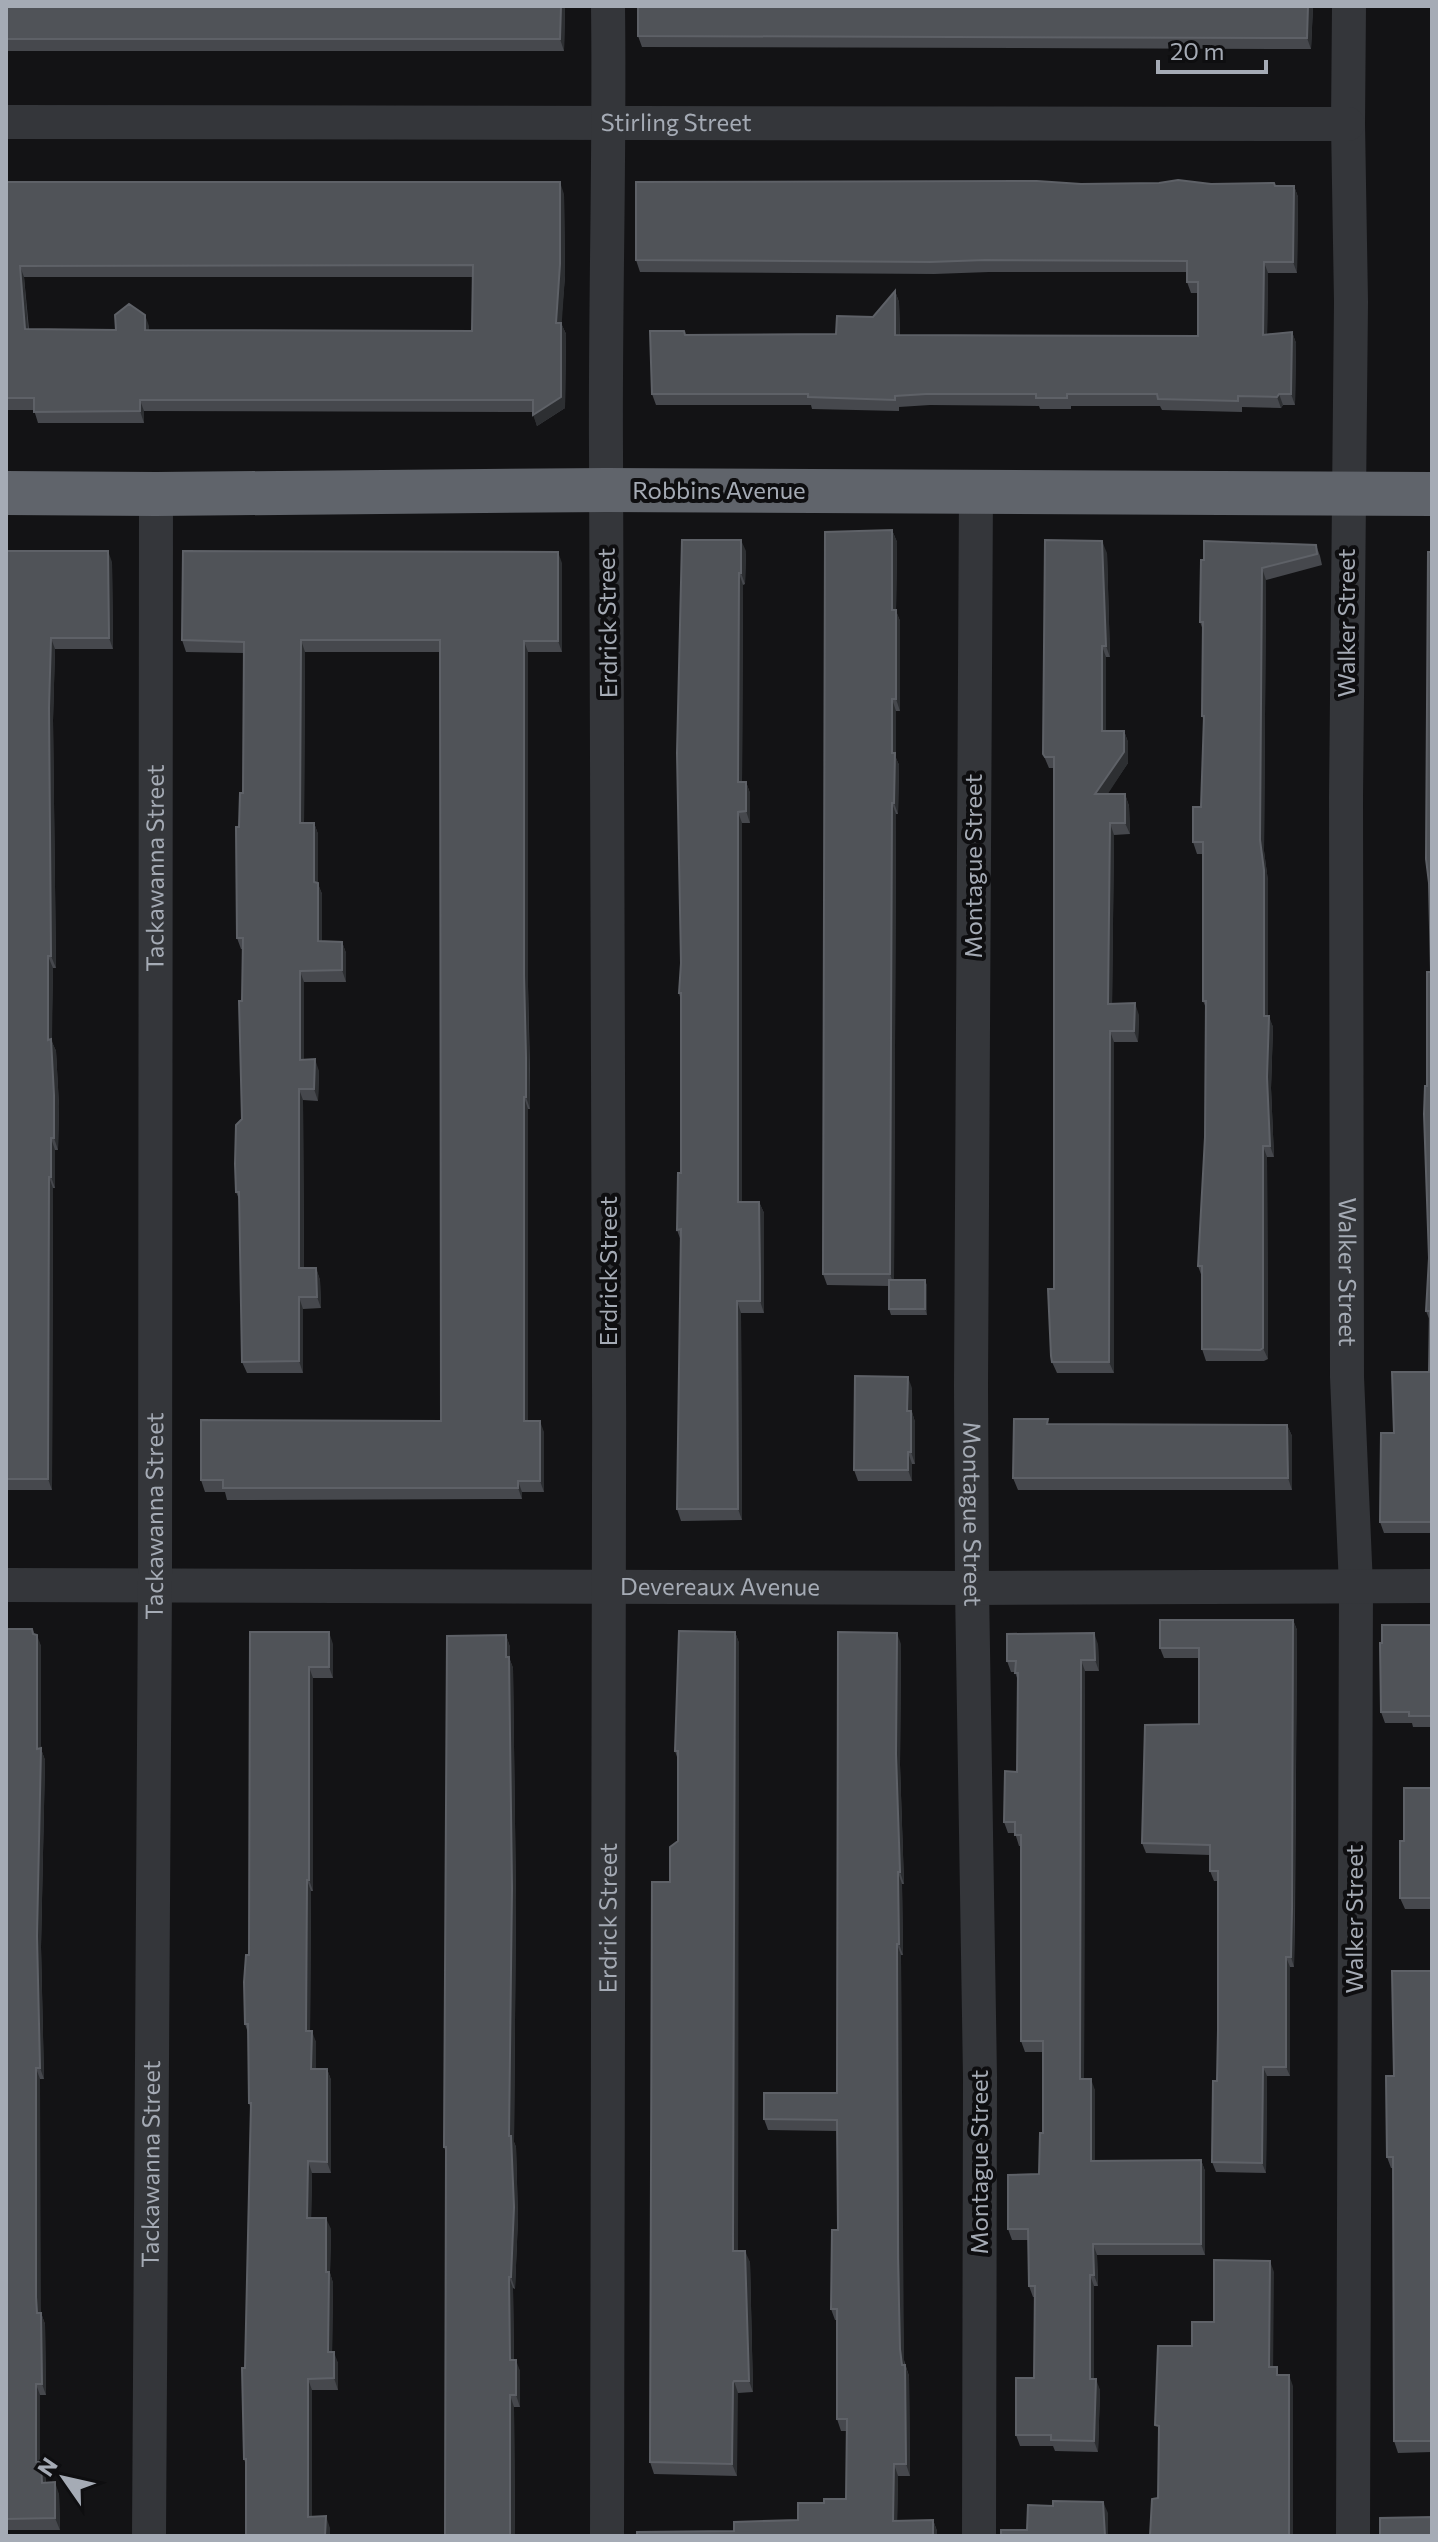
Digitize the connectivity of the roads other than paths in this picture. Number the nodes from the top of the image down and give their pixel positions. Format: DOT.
graph roads {
  1 [pos="608,6"];
  2 [pos="1349,6"];
  3 [pos="6,122"];
  4 [pos="609,122"];
  5 [pos="1348,124"];
  6 [pos="606,490"];
  7 [pos="976,492"];
  8 [pos="6,493"];
  9 [pos="156,494"];
  10 [pos="1348,494"];
  11 [pos="1432,494"];
  12 [pos="6,1585"];
  13 [pos="155,1585"];
  14 [pos="1356,1586"];
  15 [pos="1432,1586"];
  16 [pos="609,1587"];
  17 [pos="972,1588"];
  18 [pos="149,2536"];
  19 [pos="607,2536"];
  20 [pos="979,2536"];
  21 [pos="1353,2536"];
  1 -- 4 [label="street, Erdrick Street"];
  2 -- 5 [label="street, Walker Street"];
  3 -- 4 [label="street, Stirling Street"];
  4 -- 5 [label="street, Stirling Street"];
  4 -- 6 [label="street, Erdrick Street"];
  5 -- 10 [label="street, Walker Street"];
  6 -- 7 [label="highway, Robbins Avenue"];
  6 -- 9 [label="highway, Robbins Avenue"];
  6 -- 16 [label="street, Erdrick Street"];
  7 -- 10 [label="highway, Robbins Avenue"];
  7 -- 17 [label="street, Montague Street"];
  8 -- 9 [label="highway, Robbins Avenue"];
  9 -- 13 [label="street, Tackawanna Street"];
  10 -- 11 [label="highway, Robbins Avenue"];
  10 -- 14 [label="street, Walker Street"];
  12 -- 13 [label="street, Devereaux Avenue"];
  13 -- 16 [label="street, Devereaux Avenue"];
  13 -- 18 [label="street, Tackawanna Street"];
  14 -- 15 [label="street, Devereaux Avenue"];
  14 -- 17 [label="street, Devereaux Avenue"];
  14 -- 21 [label="street, Walker Street"];
  16 -- 17 [label="street, Devereaux Avenue"];
  16 -- 19 [label="street, Erdrick Street"];
  17 -- 20 [label="street, Montague Street"];
}
